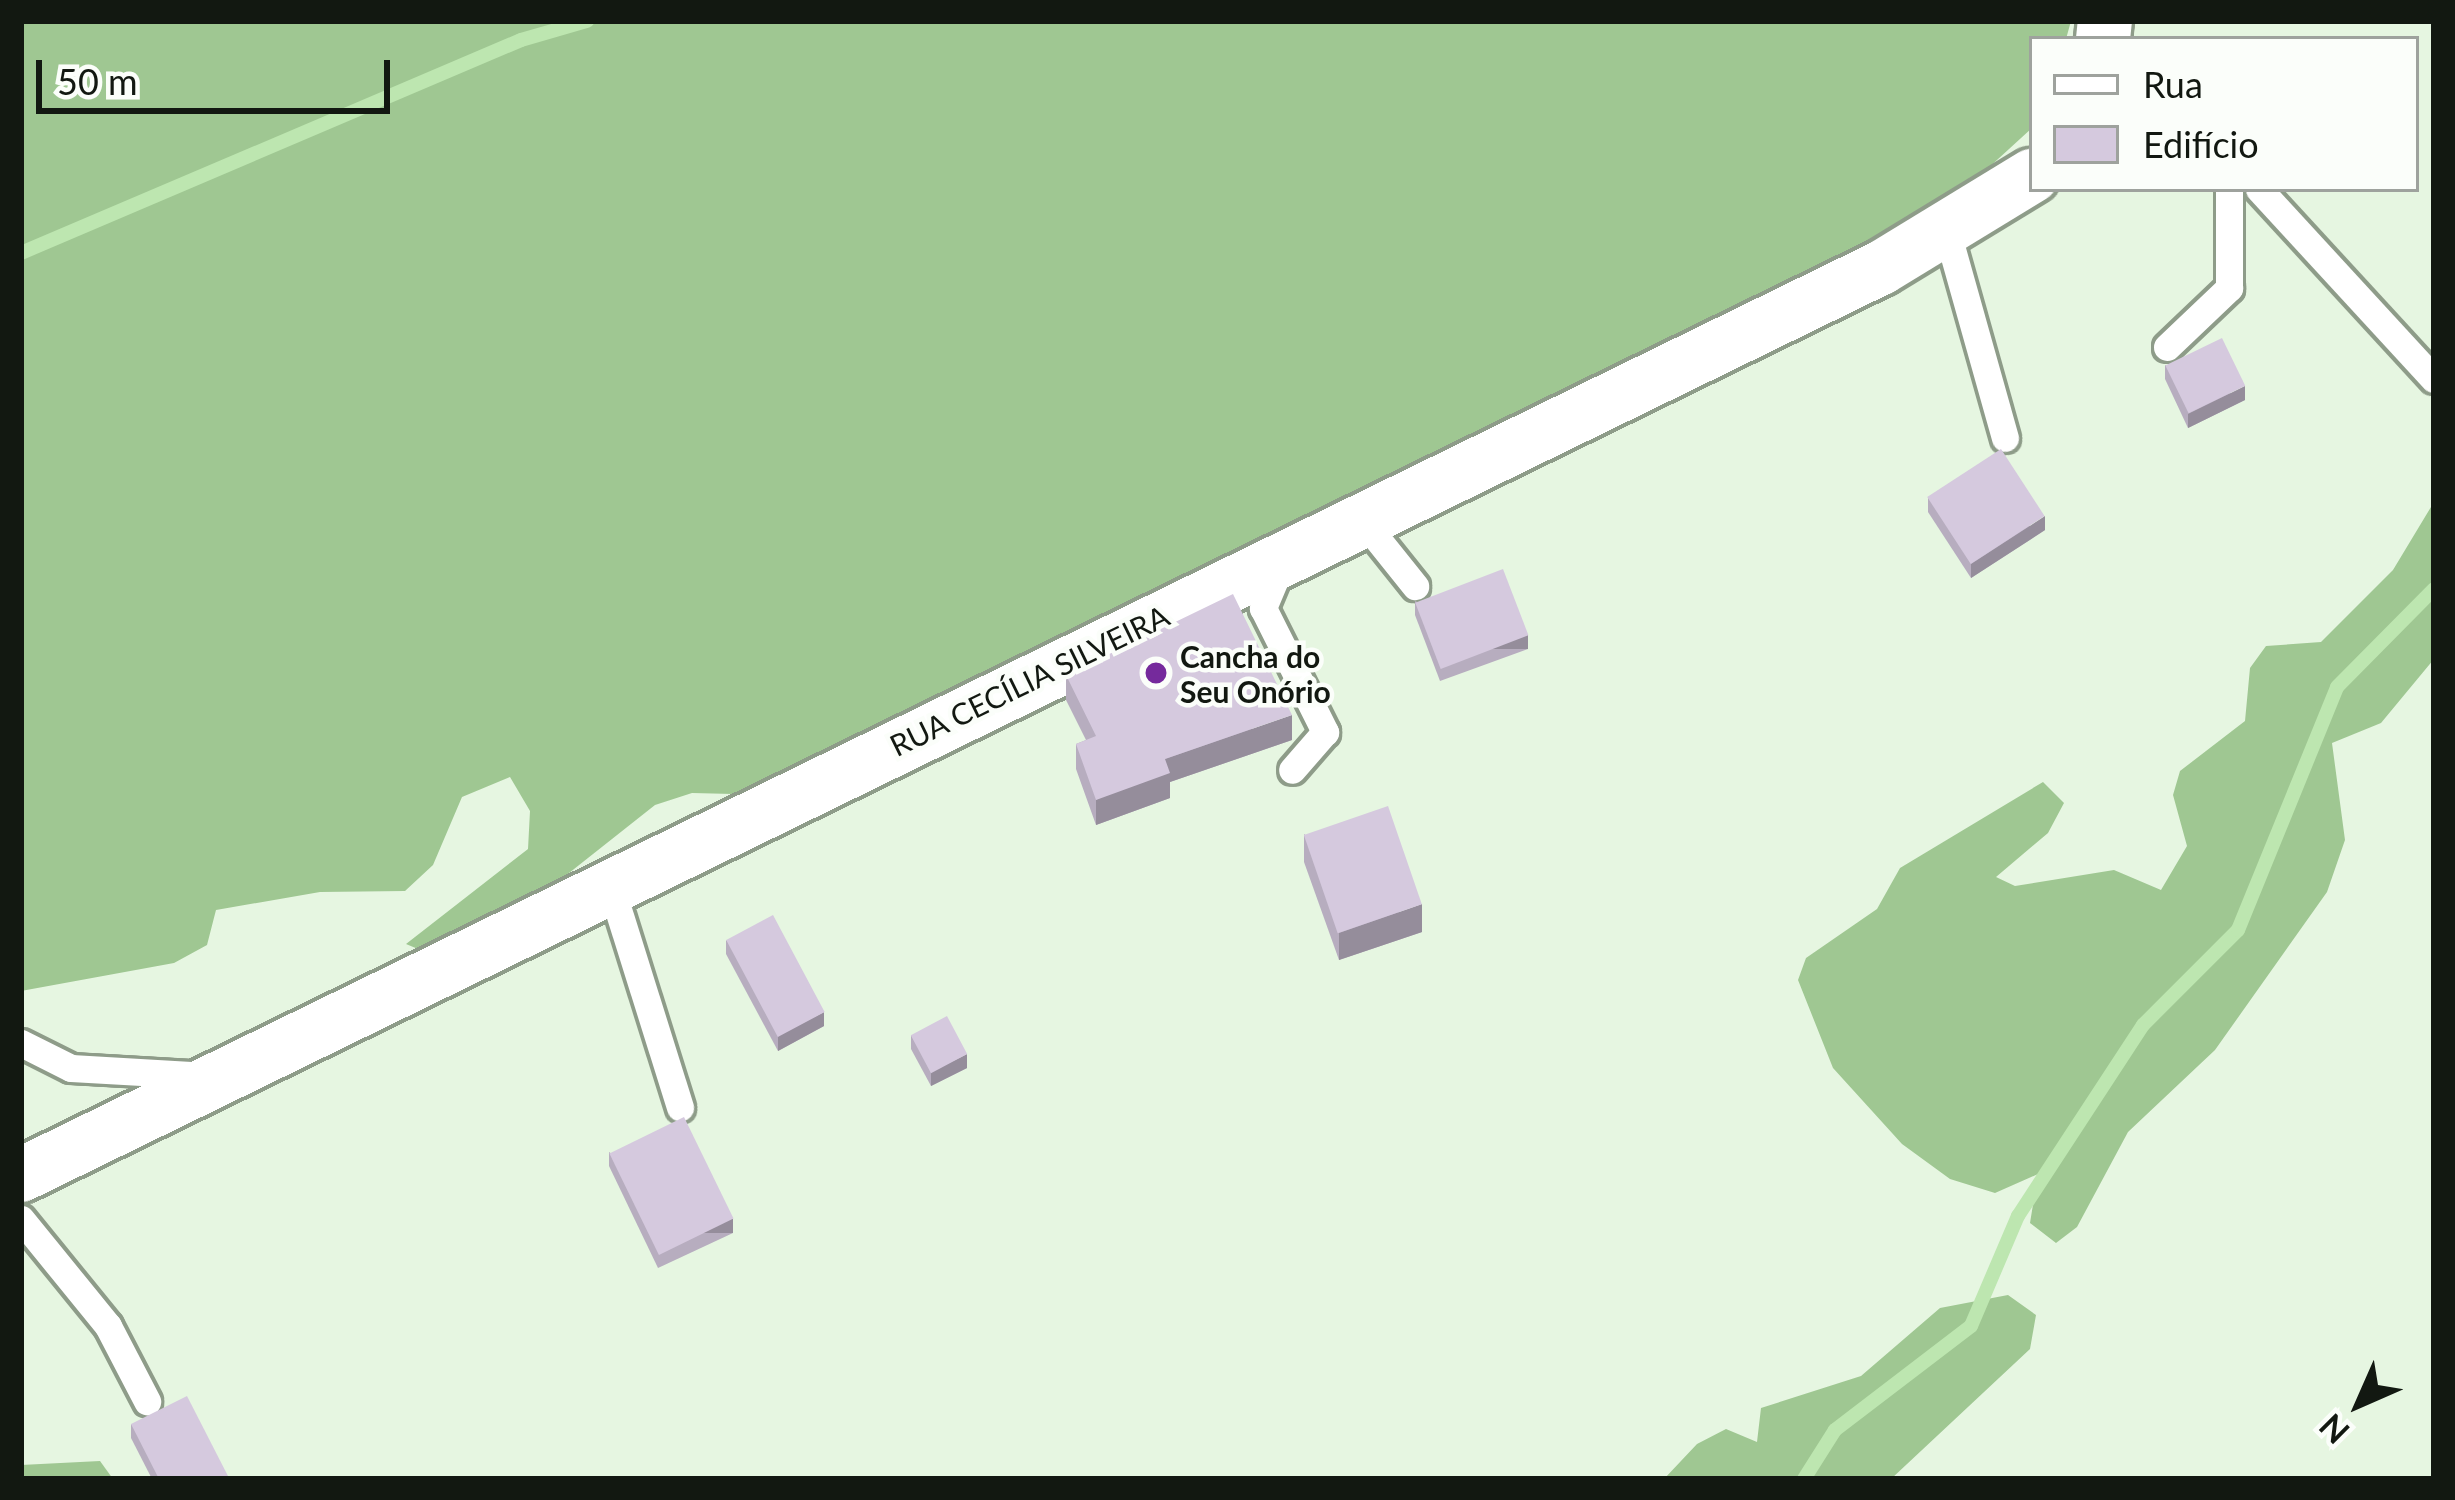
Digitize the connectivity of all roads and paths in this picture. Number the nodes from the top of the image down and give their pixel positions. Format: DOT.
graph roads {
  1 [pos="2029,178"];
  2 [pos="2229,192"];
  3 [pos="2262,192"];
  4 [pos="1946,228"];
  5 [pos="2167,347"];
  6 [pos="2434,379"];
  7 [pos="2005,438"];
  8 [pos="1359,516"];
  9 [pos="1287,551"];
  10 [pos="1414,586"];
  11 [pos="1292,770"];
  12 [pos="611,887"];
  13 [pos="21,1043"];
  14 [pos="224,1080"];
  15 [pos="680,1107"];
  16 [pos="21,1175"];
  17 [pos="21,1219"];
  18 [pos="147,1400"];
  1 -- 4 [label="street, RUA CECÍLIA SILVEIRA"];
  2 -- 5 [label="lane"];
  3 -- 6 [label="lane"];
  4 -- 7 [label="lane"];
  4 -- 8 [label="street, RUA CECÍLIA SILVEIRA"];
  8 -- 9 [label="street, RUA CECÍLIA SILVEIRA"];
  8 -- 10 [label="lane"];
  9 -- 11 [label="lane"];
  9 -- 12 [label="street, RUA CECÍLIA SILVEIRA"];
  12 -- 14 [label="street, RUA CECÍLIA SILVEIRA"];
  12 -- 15 [label="lane"];
  13 -- 14 [label="lane"];
  14 -- 16 [label="street, RUA CECÍLIA SILVEIRA"];
  17 -- 18 [label="lane"];
}
